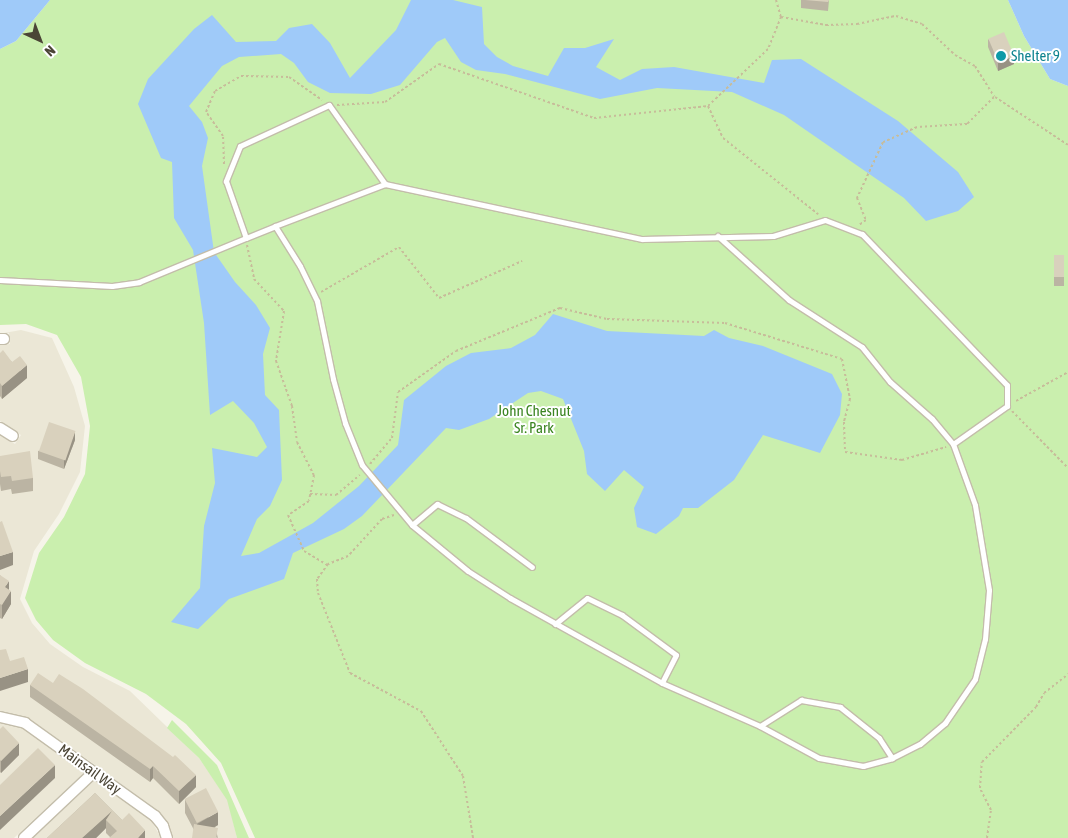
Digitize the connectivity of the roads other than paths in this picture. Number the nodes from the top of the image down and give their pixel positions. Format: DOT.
graph roads {
  1 [pos="385,184"];
  2 [pos="275,226"];
  3 [pos="718,236"];
  4 [pos="246,238"];
  5 [pos="0,280"];
  6 [pos="0,428"];
  7 [pos="13,436"];
  8 [pos="953,444"];
  9 [pos="412,525"];
  10 [pos="532,567"];
  11 [pos="555,624"];
  12 [pos="662,683"];
  13 [pos="0,717"];
  14 [pos="760,726"];
  15 [pos="892,758"];
  16 [pos="94,772"];
  17 [pos="24,838"];
  18 [pos="167,838"];
  1 -- 2 [label="lane"];
  1 -- 3 [label="lane"];
  1 -- 4 [label="lane"];
  2 -- 4 [label="lane"];
  2 -- 9 [label="lane"];
  3 -- 8 [label="lane"];
  3 -- 8 [label="lane"];
  4 -- 5 [label="lane"];
  6 -- 7 [label="street"];
  8 -- 15 [label="lane"];
  9 -- 10 [label="lane"];
  9 -- 11 [label="lane"];
  11 -- 12 [label="lane"];
  11 -- 12 [label="lane"];
  12 -- 14 [label="lane"];
  13 -- 16 [label="street, Mainsail Way"];
  14 -- 15 [label="lane"];
  14 -- 15 [label="lane"];
  16 -- 17 [label="street"];
  16 -- 18 [label="street, Mainsail Way"];
}
